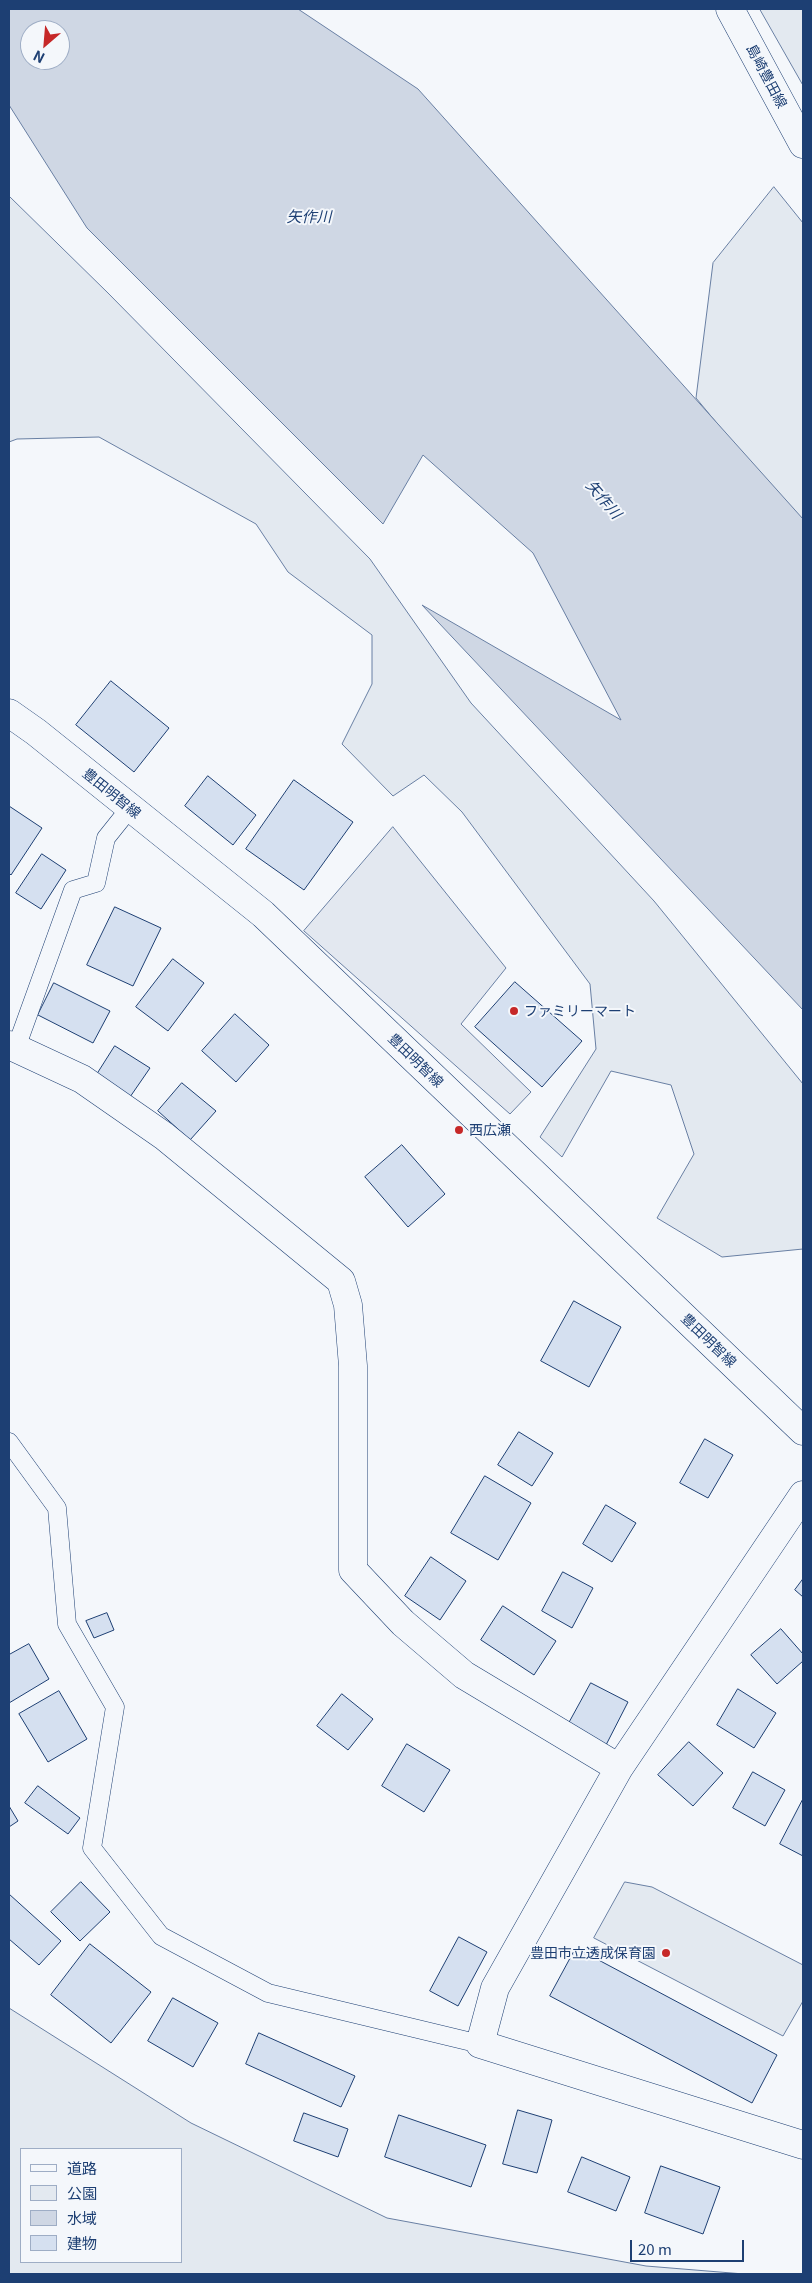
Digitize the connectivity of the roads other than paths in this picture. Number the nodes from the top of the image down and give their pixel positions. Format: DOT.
graph roads {
  1 [pos="730,9"];
  2 [pos="803,144"];
  3 [pos="9,713"];
  4 [pos="130,808"];
  5 [pos="13,1046"];
  6 [pos="803,1430"];
  7 [pos="9,1442"];
  8 [pos="803,1495"];
  9 [pos="619,1768"];
  10 [pos="480,2044"];
  11 [pos="803,2145"];
  1 -- 2 [label="street, 島崎豊田線"];
  3 -- 4 [label="street, 豊田明智線"];
  4 -- 5 [label="lane"];
  4 -- 6 [label="street, 豊田明智線"];
  5 -- 9 [label="street"];
  7 -- 10 [label="lane"];
  8 -- 9 [label="street"];
  9 -- 10 [label="street"];
  10 -- 11 [label="street"];
}
